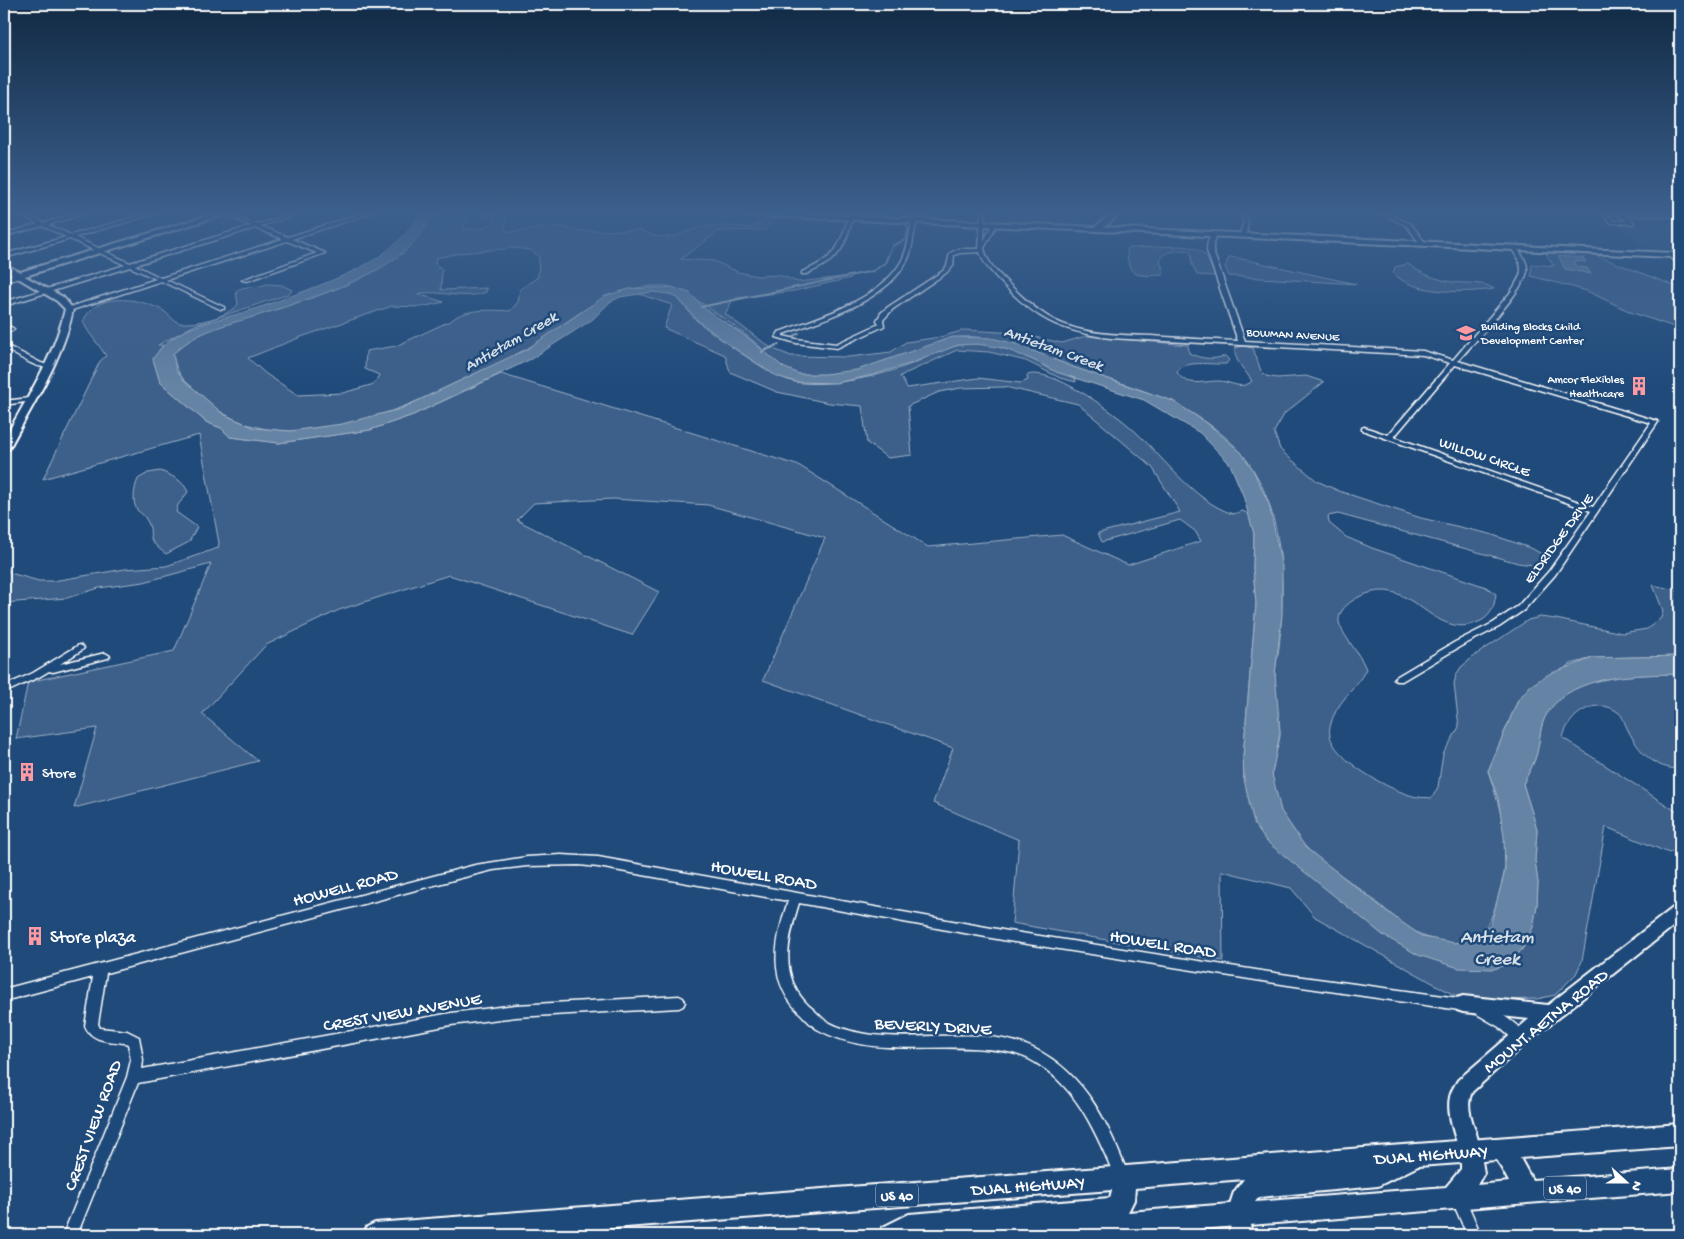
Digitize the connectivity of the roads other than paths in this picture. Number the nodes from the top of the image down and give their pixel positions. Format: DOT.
graph roads {
  1 [pos="11,271"];
  2 [pos="33,271"];
  3 [pos="111,271"];
  4 [pos="142,271"];
  5 [pos="191,271"];
  6 [pos="271,271"];
  7 [pos="810,271"];
  8 [pos="896,271"];
  9 [pos="944,271"];
  10 [pos="993,271"];
  11 [pos="1217,271"];
  12 [pos="1526,271"];
  13 [pos="804,273"];
  14 [pos="19,275"];
  15 [pos="4,279"];
  16 [pos="162,280"];
  17 [pos="245,280"];
  18 [pos="45,291"];
  19 [pos="4,304"];
  20 [pos="222,308"];
  21 [pos="70,309"];
  22 [pos="1242,343"];
  23 [pos="4,346"];
  24 [pos="1455,361"];
  25 [pos="48,366"];
  26 [pos="30,400"];
  27 [pos="4,403"];
  28 [pos="1655,422"];
  29 [pos="1364,429"];
  30 [pos="1390,437"];
  31 [pos="4,450"];
  32 [pos="1596,510"];
  33 [pos="79,648"];
  34 [pos="105,656"];
  35 [pos="36,675"];
  36 [pos="1399,680"];
  37 [pos="4,690"];
  38 [pos="795,897"];
  39 [pos="1680,912"];
  40 [pos="100,970"];
  41 [pos="4,995"];
  42 [pos="679,1002"];
  43 [pos="1463,1004"];
  44 [pos="1550,1013"];
  45 [pos="1520,1037"];
  46 [pos="134,1077"];
  47 [pos="1680,1135"];
  48 [pos="1503,1149"];
  49 [pos="1470,1152"];
  50 [pos="1418,1154"];
  51 [pos="1122,1178"];
  52 [pos="1680,1180"];
  53 [pos="1526,1191"];
  54 [pos="1454,1198"];
  55 [pos="1171,1220"];
  56 [pos="1241,1225"];
  57 [pos="70,1235"];
  58 [pos="375,1235"];
  59 [pos="891,1235"];
  60 [pos="979,1235"];
  61 [pos="1191,1235"];
  62 [pos="1474,1235"];
  1 -- 14 [label="main road"];
  2 -- 14 [label="main road"];
  3 -- 18 [label="street"];
  4 -- 16 [label="street"];
  5 -- 16 [label="street"];
  6 -- 17 [label="street"];
  7 -- 13 [label="street"];
  8 -- 9 [label="street"];
  10 -- 22 [label="street, BOWMAN AVENUE"];
  11 -- 22 [label="street"];
  12 -- 24 [label="street"];
  14 -- 15 [label="main road"];
  14 -- 18 [label="main road"];
  16 -- 20 [label="street"];
  16 -- 21 [label="street"];
  18 -- 19 [label="street"];
  18 -- 21 [label="main road"];
  21 -- 25 [label="main road"];
  22 -- 24 [label="street, BOWMAN AVENUE"];
  23 -- 25 [label="street"];
  24 -- 28 [label="street, BOWMAN AVENUE"];
  24 -- 30 [label="street"];
  25 -- 26 [label="main road"];
  26 -- 27 [label="street"];
  26 -- 31 [label="main road"];
  28 -- 32 [label="street, ELDRIDGE DRIVE"];
  29 -- 30 [label="street, WILLOW CIRCLE"];
  30 -- 32 [label="street, WILLOW CIRCLE"];
  32 -- 36 [label="street, ELDRIDGE DRIVE"];
  33 -- 35 [label="street"];
  34 -- 35 [label="street"];
  35 -- 37 [label="street"];
  38 -- 40 [label="street, HOWELL ROAD"];
  38 -- 43 [label="street, HOWELL ROAD"];
  38 -- 51 [label="street, BEVERLY DRIVE"];
  39 -- 44 [label="main road, MOUNT AETNA ROAD"];
  40 -- 41 [label="street, HOWELL ROAD"];
  40 -- 46 [label="street, CREST VIEW ROAD"];
  42 -- 46 [label="street, CREST VIEW AVENUE"];
  43 -- 44 [label="main road"];
  43 -- 45 [label="street, HOWELL ROAD"];
  44 -- 45 [label="main road, MOUNT AETNA ROAD"];
  45 -- 49 [label="main road, MOUNT AETNA ROAD"];
  46 -- 57 [label="street, CREST VIEW ROAD"];
  47 -- 48 [label="main road, DUAL HIGHWAY / US 40"];
  48 -- 49 [label="main road, DUAL HIGHWAY / US 40"];
  48 -- 53 [label="main road"];
  49 -- 50 [label="main road, DUAL HIGHWAY / US 40"];
  49 -- 54 [label="main road"];
  50 -- 51 [label="main road, DUAL HIGHWAY / US 40"];
  50 -- 56 [label="main road"];
  51 -- 58 [label="main road, DUAL HIGHWAY / US 40"];
  51 -- 59 [label="main road"];
  52 -- 53 [label="main road, US 40"];
  53 -- 54 [label="main road, US 40"];
  54 -- 56 [label="main road, US 40"];
  54 -- 62 [label="street"];
  55 -- 56 [label="main road, US 40"];
  55 -- 60 [label="main road, US 40"];
  55 -- 61 [label="main road"];
}
